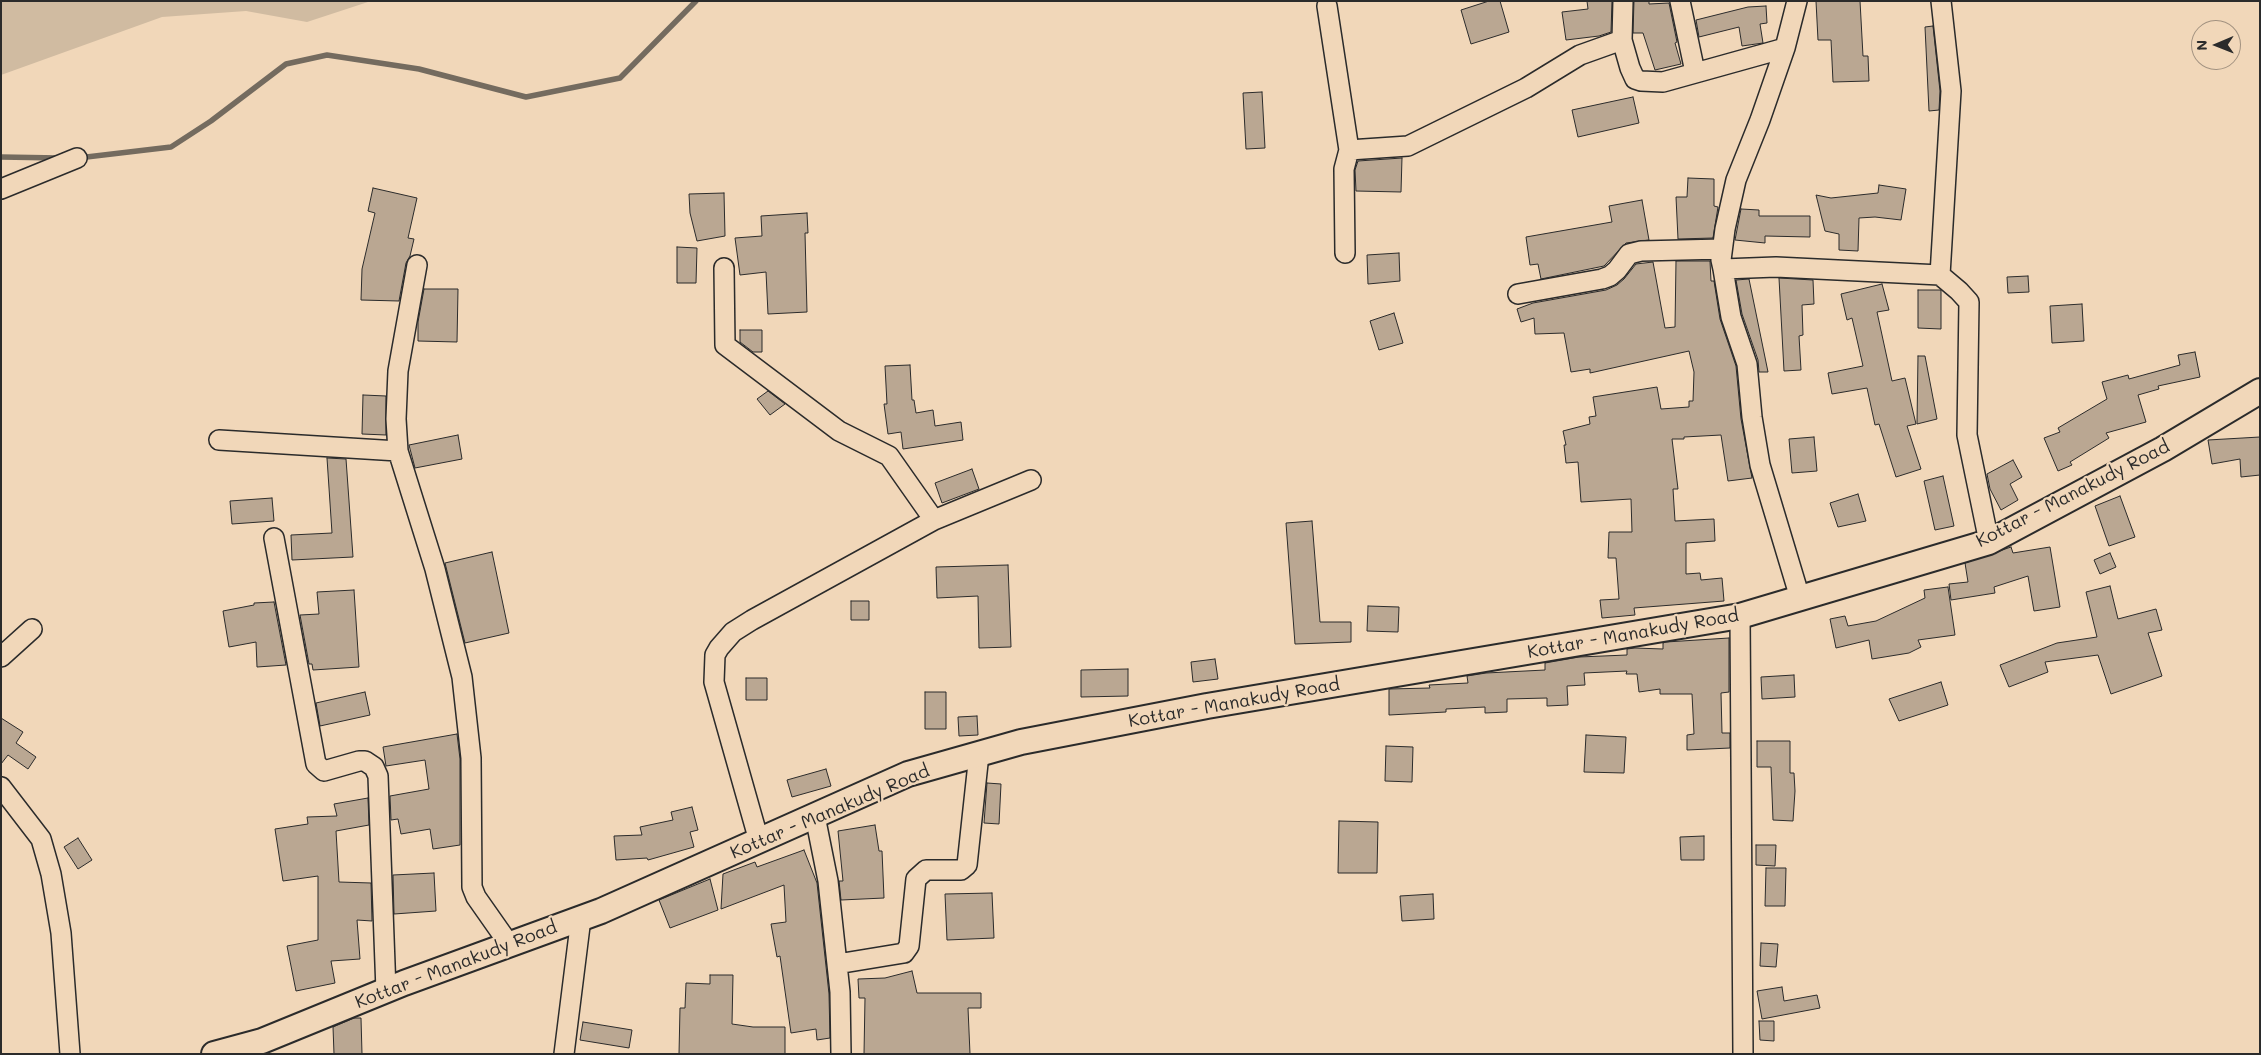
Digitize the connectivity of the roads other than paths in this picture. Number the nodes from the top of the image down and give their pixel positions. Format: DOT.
graph roads {
  1 [pos="1623,1"];
  2 [pos="1680,1"];
  3 [pos="1797,1"];
  4 [pos="1941,1"];
  5 [pos="1328,6"];
  6 [pos="1622,40"];
  7 [pos="1785,48"];
  8 [pos="1695,72"];
  9 [pos="1349,150"];
  10 [pos="77,158"];
  11 [pos="1,189"];
  12 [pos="1722,249"];
  13 [pos="1345,253"];
  14 [pos="417,265"];
  15 [pos="724,268"];
  16 [pos="1723,269"];
  17 [pos="1940,275"];
  18 [pos="1518,294"];
  19 [pos="2260,391"];
  20 [pos="218,440"];
  21 [pos="398,452"];
  22 [pos="1031,480"];
  23 [pos="934,520"];
  24 [pos="274,538"];
  25 [pos="1989,542"];
  26 [pos="1800,598"];
  27 [pos="1740,616"];
  28 [pos="32,629"];
  29 [pos="1,657"];
  30 [pos="979,754"];
  31 [pos="1,787"];
  32 [pos="815,816"];
  33 [pos="760,841"];
  34 [pos="582,918"];
  35 [pos="509,944"];
  36 [pos="837,964"];
  37 [pos="386,991"];
  38 [pos="263,1047"];
  39 [pos="70,1054"];
  40 [pos="214,1054"];
  41 [pos="564,1054"];
  42 [pos="841,1054"];
  43 [pos="1743,1054"];
  1 -- 6 [label="street"];
  2 -- 8 [label="street"];
  3 -- 7 [label="street"];
  4 -- 17 [label="street"];
  5 -- 9 [label="street"];
  6 -- 8 [label="street"];
  6 -- 9 [label="street"];
  7 -- 8 [label="street"];
  7 -- 12 [label="street"];
  9 -- 13 [label="street"];
  10 -- 11 [label="street"];
  12 -- 16 [label="street"];
  12 -- 18 [label="street"];
  14 -- 21 [label="street"];
  15 -- 23 [label="street"];
  16 -- 17 [label="street"];
  16 -- 26 [label="street"];
  17 -- 25 [label="street"];
  19 -- 25 [label="main road, Kottar - Manakudy Road"];
  20 -- 21 [label="street"];
  21 -- 35 [label="street"];
  22 -- 23 [label="street"];
  23 -- 33 [label="street"];
  24 -- 37 [label="street"];
  25 -- 26 [label="main road, Kottar - Manakudy Road"];
  26 -- 27 [label="main road, Kottar - Manakudy Road"];
  27 -- 30 [label="main road, Kottar - Manakudy Road"];
  27 -- 43 [label="street"];
  28 -- 29 [label="street"];
  30 -- 32 [label="main road, Kottar - Manakudy Road"];
  30 -- 36 [label="street"];
  31 -- 39 [label="street"];
  32 -- 33 [label="main road, Kottar - Manakudy Road"];
  32 -- 36 [label="street"];
  33 -- 34 [label="main road, Kottar - Manakudy Road"];
  34 -- 35 [label="main road, Kottar - Manakudy Road"];
  34 -- 41 [label="street"];
  35 -- 37 [label="main road, Kottar - Manakudy Road"];
  36 -- 42 [label="street"];
  37 -- 38 [label="main road, Kottar - Manakudy Road"];
  38 -- 40 [label="main road, Kottar - Manakudy Road"];
}
